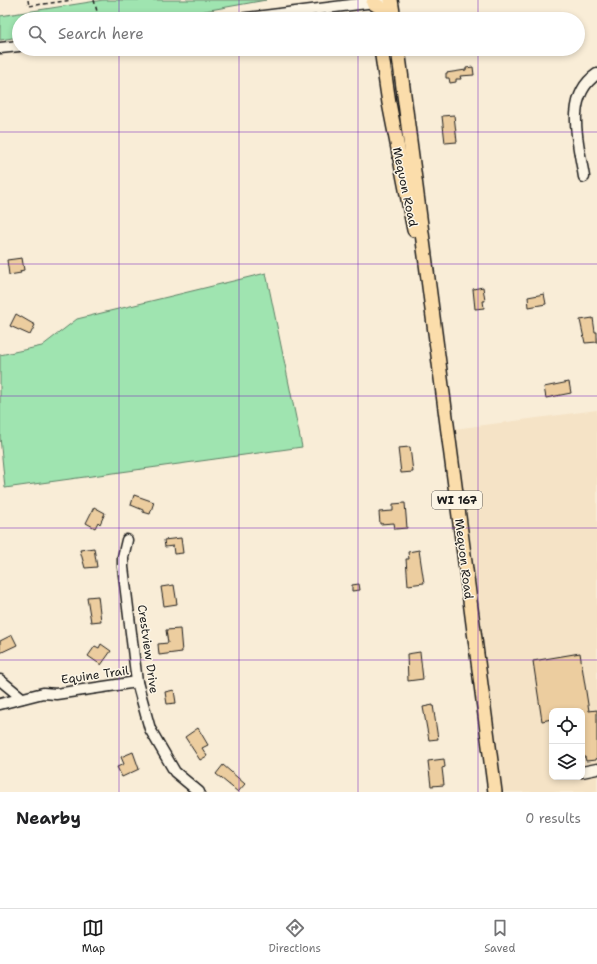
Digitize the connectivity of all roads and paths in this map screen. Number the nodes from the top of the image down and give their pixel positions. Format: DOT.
graph roads {
  1 [pos="28,0"];
  2 [pos="72,0"];
  3 [pos="94,0"];
  4 [pos="391,0"];
  5 [pos="373,1"];
  6 [pos="97,12"];
  7 [pos="291,12"];
  8 [pos="375,12"];
  9 [pos="382,12"];
  10 [pos="393,12"];
  11 [pos="12,47"];
  12 [pos="0,48"];
  13 [pos="382,56"];
  14 [pos="390,56"];
  15 [pos="399,56"];
  16 [pos="597,74"];
  17 [pos="584,177"];
  18 [pos="417,188"];
  19 [pos="434,325"];
  20 [pos="127,540"];
  21 [pos="0,680"];
  22 [pos="137,682"];
  23 [pos="22,698"];
  24 [pos="0,704"];
  25 [pos="597,769"];
  26 [pos="585,771"];
  27 [pos="199,792"];
  28 [pos="495,792"];
  1 -- 2 [label="path"];
  3 -- 6 [label="path"];
  4 -- 5 [label="street"];
  4 -- 10 [label="main road"];
  5 -- 7 [label="street"];
  5 -- 8 [label="main road"];
  5 -- 9 [label="main road"];
  11 -- 12 [label="street"];
  13 -- 19 [label="main road, Mequon Road / WI 167"];
  14 -- 18 [label="main road"];
  15 -- 18 [label="main road, Mequon Road / WI 167"];
  16 -- 17 [label="street"];
  18 -- 19 [label="main road, Mequon Road / WI 167"];
  19 -- 28 [label="main road, Mequon Road / WI 167"];
  20 -- 22 [label="street, Crestview Drive"];
  21 -- 23 [label="street"];
  22 -- 23 [label="street, Equine Trail"];
  22 -- 27 [label="street, Crestview Drive"];
  23 -- 24 [label="street, Equine Trail"];
  25 -- 26 [label="street"];
}
